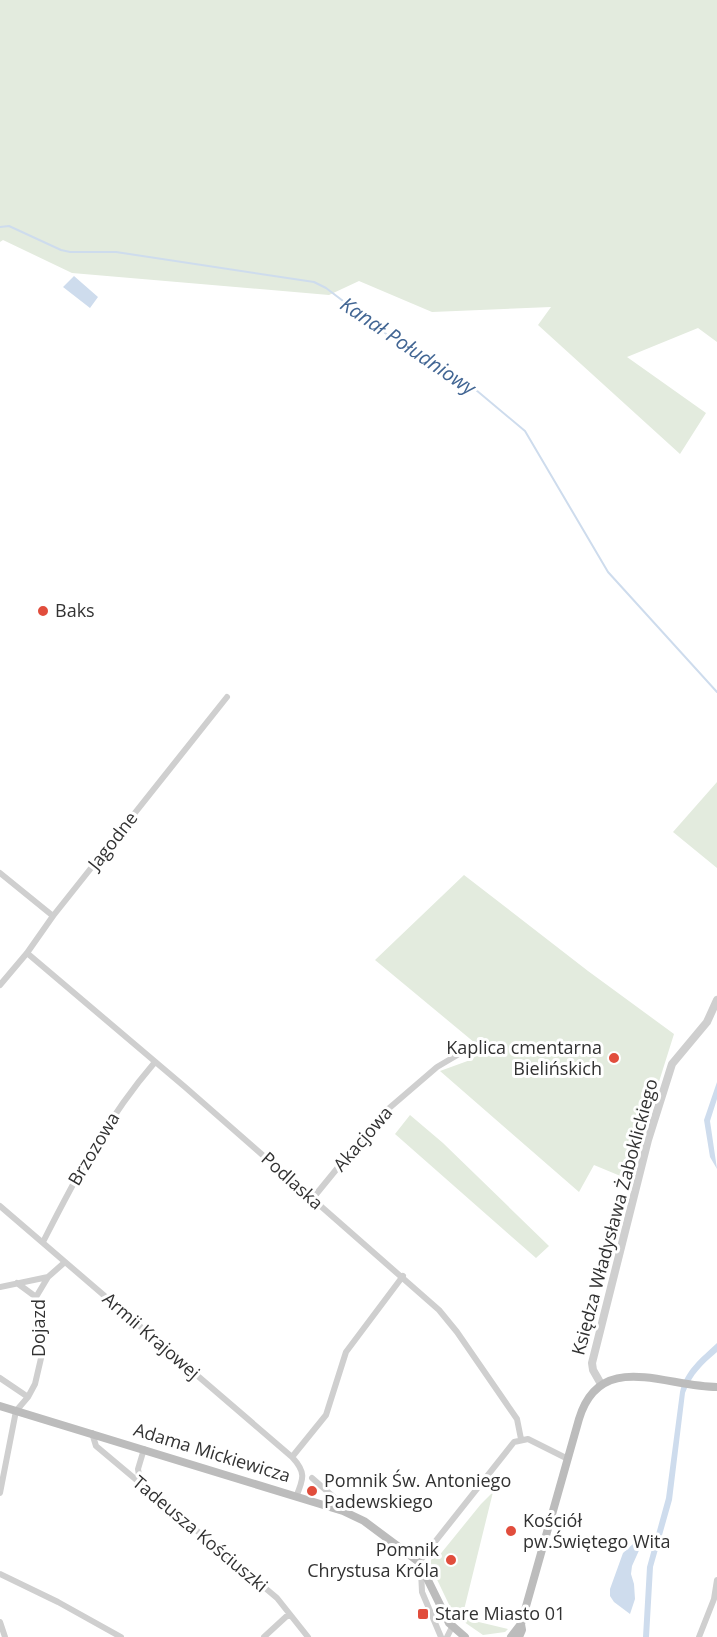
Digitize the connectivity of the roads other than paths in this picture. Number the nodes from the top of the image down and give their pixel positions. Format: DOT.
graph roads {
  1 [pos="227,697"];
  2 [pos="0,873"];
  3 [pos="52,916"];
  4 [pos="27,953"];
  5 [pos="0,985"];
  6 [pos="717,1000"];
  7 [pos="476,1044"];
  8 [pos="155,1062"];
  9 [pos="313,1198"];
  10 [pos="0,1206"];
  11 [pos="43,1242"];
  12 [pos="65,1262"];
  13 [pos="403,1276"];
  14 [pos="48,1277"];
  15 [pos="17,1283"];
  16 [pos="0,1287"];
  17 [pos="36,1297"];
  18 [pos="0,1378"];
  19 [pos="601,1384"];
  20 [pos="717,1387"];
  21 [pos="28,1397"];
  22 [pos="0,1406"];
  23 [pos="16,1411"];
  24 [pos="92,1433"];
  25 [pos="521,1439"];
  26 [pos="144,1449"];
  27 [pos="292,1457"];
  28 [pos="568,1459"];
  29 [pos="312,1478"];
  30 [pos="140,1483"];
  31 [pos="0,1493"];
  32 [pos="296,1497"];
  33 [pos="343,1511"];
  34 [pos="420,1564"];
  35 [pos="0,1574"];
  36 [pos="717,1580"];
  37 [pos="289,1614"];
  38 [pos="0,1622"];
  39 [pos="521,1624"];
  40 [pos="452,1627"];
  41 [pos="4,1637"];
  42 [pos="121,1637"];
  43 [pos="264,1637"];
  44 [pos="308,1637"];
  45 [pos="441,1637"];
  46 [pos="447,1637"];
  47 [pos="465,1637"];
  48 [pos="511,1637"];
  49 [pos="519,1637"];
  50 [pos="699,1637"];
  1 -- 3 [label="street, Jagodne"];
  2 -- 3 [label="street"];
  3 -- 4 [label="street, Jagodne"];
  4 -- 5 [label="street, Jagodne"];
  4 -- 8 [label="street, Podlaska"];
  6 -- 19 [label="street, Księdza Władysława Żaboklickiego"];
  7 -- 9 [label="street, Akacjowa"];
  8 -- 9 [label="street, Podlaska"];
  8 -- 11 [label="street, Brzozowa"];
  9 -- 13 [label="street, Podlaska"];
  10 -- 11 [label="street, Armii Krajowej"];
  11 -- 12 [label="street, Armii Krajowej"];
  12 -- 14 [label="street, Dojazd"];
  12 -- 27 [label="street, Armii Krajowej"];
  13 -- 25 [label="street, Podlaska"];
  13 -- 27 [label="street"];
  14 -- 15 [label="street, Dojazd"];
  14 -- 17 [label="street, Dojazd"];
  15 -- 16 [label="street, Dojazd"];
  15 -- 17 [label="street"];
  17 -- 21 [label="street, Dojazd"];
  18 -- 21 [label="street"];
  19 -- 20 [label="main road"];
  19 -- 28 [label="main road"];
  21 -- 23 [label="street, Dojazd"];
  22 -- 23 [label="main road, Adama Mickiewicza"];
  23 -- 24 [label="main road, Adama Mickiewicza"];
  23 -- 31 [label="street"];
  24 -- 26 [label="main road, Adama Mickiewicza"];
  24 -- 30 [label="street, Tadeusza Kościuszki"];
  25 -- 28 [label="street"];
  25 -- 34 [label="street"];
  26 -- 30 [label="street"];
  26 -- 32 [label="main road, Adama Mickiewicza"];
  27 -- 32 [label="street, Armii Krajowej"];
  28 -- 39 [label="main road"];
  29 -- 33 [label="street"];
  30 -- 37 [label="street, Tadeusza Kościuszki"];
  32 -- 33 [label="main road, Adama Mickiewicza"];
  33 -- 34 [label="main road, Adama Mickiewicza"];
  34 -- 40 [label="main road, Adama Mickiewicza"];
  34 -- 45 [label="street"];
  35 -- 42 [label="street"];
  36 -- 50 [label="street"];
  37 -- 43 [label="street"];
  37 -- 44 [label="street, Tadeusza Kościuszki"];
  38 -- 41 [label="street"];
  39 -- 48 [label="main road"];
  39 -- 49 [label="main road"];
  40 -- 46 [label="street"];
  40 -- 47 [label="main road, Adama Mickiewicza"];
}
